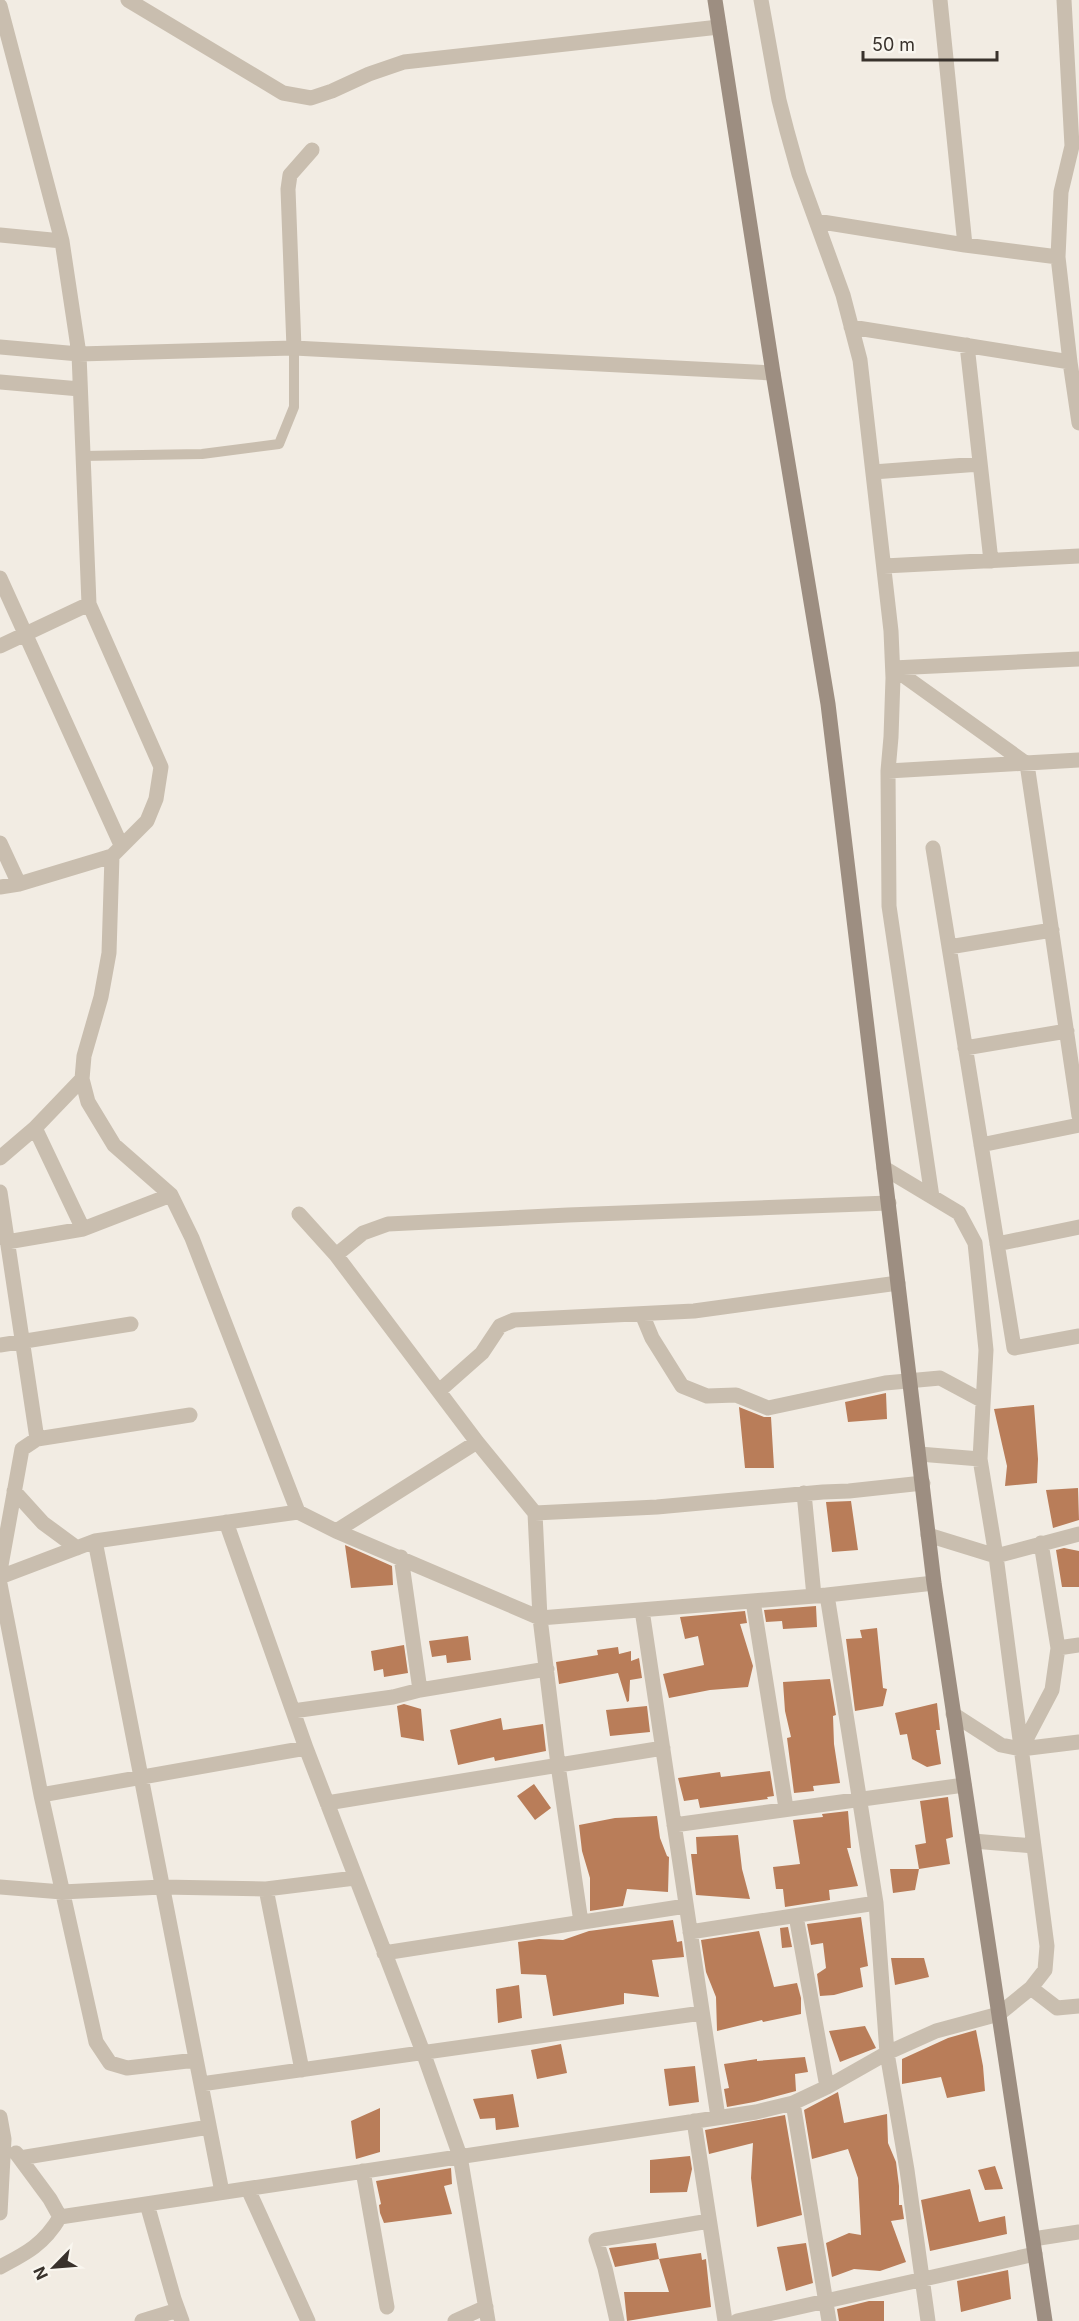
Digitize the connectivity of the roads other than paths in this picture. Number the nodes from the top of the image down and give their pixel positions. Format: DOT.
graph roads {
  1 [pos="128,0"];
  2 [pos="716,0"];
  3 [pos="761,0"];
  4 [pos="940,0"];
  5 [pos="1064,0"];
  6 [pos="0,6"];
  7 [pos="719,27"];
  8 [pos="312,150"];
  9 [pos="816,221"];
  10 [pos="0,235"];
  11 [pos="62,241"];
  12 [pos="965,245"];
  13 [pos="1058,257"];
  14 [pos="851,327"];
  15 [pos="967,345"];
  16 [pos="0,347"];
  17 [pos="294,348"];
  18 [pos="79,354"];
  19 [pos="1070,362"];
  20 [pos="773,374"];
  21 [pos="0,382"];
  22 [pos="80,389"];
  23 [pos="1079,423"];
  24 [pos="82,456"];
  25 [pos="980,464"];
  26 [pos="873,472"];
  27 [pos="1079,556"];
  28 [pos="991,561"];
  29 [pos="884,566"];
  30 [pos="0,578"];
  31 [pos="89,604"];
  32 [pos="25,634"];
  33 [pos="0,646"];
  34 [pos="1079,659"];
  35 [pos="892,668"];
  36 [pos="1079,760"];
  37 [pos="1027,764"];
  38 [pos="888,771"];
  39 [pos="0,843"];
  40 [pos="933,848"];
  41 [pos="116,851"];
  42 [pos="19,884"];
  43 [pos="0,887"];
  44 [pos="1052,930"];
  45 [pos="949,947"];
  46 [pos="1066,1031"];
  47 [pos="965,1048"];
  48 [pos="82,1079"];
  49 [pos="1079,1116"];
  50 [pos="1079,1125"];
  51 [pos="35,1128"];
  52 [pos="981,1145"];
  53 [pos="0,1158"];
  54 [pos="884,1168"];
  55 [pos="0,1192"];
  56 [pos="171,1195"];
  57 [pos="932,1197"];
  58 [pos="889,1203"];
  59 [pos="299,1214"];
  60 [pos="1079,1227"];
  61 [pos="83,1229"];
  62 [pos="8,1242"];
  63 [pos="998,1244"];
  64 [pos="336,1255"];
  65 [pos="898,1283"];
  66 [pos="642,1314"];
  67 [pos="131,1324"];
  68 [pos="1079,1336"];
  69 [pos="22,1341"];
  70 [pos="0,1345"];
  71 [pos="910,1382"];
  72 [pos="439,1391"];
  73 [pos="983,1401"];
  74 [pos="190,1415"];
  75 [pos="37,1439"];
  76 [pos="477,1442"];
  77 [pos="919,1454"];
  78 [pos="980,1459"];
  79 [pos="923,1482"];
  80 [pos="14,1491"];
  81 [pos="804,1493"];
  82 [pos="298,1512"];
  83 [pos="535,1513"];
  84 [pos="226,1522"];
  85 [pos="336,1531"];
  86 [pos="1079,1534"];
  87 [pos="928,1535"];
  88 [pos="94,1541"];
  89 [pos="1041,1543"];
  90 [pos="77,1548"];
  91 [pos="996,1556"];
  92 [pos="401,1557"];
  93 [pos="0,1571"];
  94 [pos="0,1577"];
  95 [pos="934,1583"];
  96 [pos="0,1584"];
  97 [pos="821,1595"];
  98 [pos="753,1601"];
  99 [pos="642,1610"];
  100 [pos="540,1618"];
  101 [pos="1079,1644"];
  102 [pos="1058,1648"];
  103 [pos="547,1669"];
  104 [pos="420,1690"];
  105 [pos="293,1711"];
  106 [pos="953,1714"];
  107 [pos="1079,1742"];
  108 [pos="306,1748"];
  109 [pos="663,1748"];
  110 [pos="1021,1749"];
  111 [pos="558,1765"];
  112 [pos="141,1778"];
  113 [pos="964,1785"];
  114 [pos="41,1795"];
  115 [pos="859,1799"];
  116 [pos="327,1803"];
  117 [pos="786,1809"];
  118 [pos="674,1825"];
  119 [pos="972,1841"];
  120 [pos="1034,1846"];
  121 [pos="356,1878"];
  122 [pos="0,1887"];
  123 [pos="162,1887"];
  124 [pos="266,1889"];
  125 [pos="62,1892"];
  126 [pos="876,1904"];
  127 [pos="686,1906"];
  128 [pos="796,1916"];
  129 [pos="581,1923"];
  130 [pos="690,1932"];
  131 [pos="384,1953"];
  132 [pos="1031,1988"];
  133 [pos="1079,2006"];
  134 [pos="702,2013"];
  135 [pos="999,2014"];
  136 [pos="423,2052"];
  137 [pos="887,2053"];
  138 [pos="196,2060"];
  139 [pos="302,2070"];
  140 [pos="201,2084"];
  141 [pos="827,2087"];
  142 [pos="793,2103"];
  143 [pos="0,2117"];
  144 [pos="718,2117"];
  145 [pos="694,2121"];
  146 [pos="209,2127"];
  147 [pos="4,2139"];
  148 [pos="460,2156"];
  149 [pos="20,2158"];
  150 [pos="363,2171"];
  151 [pos="248,2188"];
  152 [pos="222,2193"];
  153 [pos="147,2204"];
  154 [pos="0,2213"];
  155 [pos="60,2217"];
  156 [pos="709,2221"];
  157 [pos="1079,2232"];
  158 [pos="1034,2246"];
  159 [pos="0,2267"];
  160 [pos="922,2279"];
  161 [pos="826,2300"];
  162 [pos="387,2307"];
  163 [pos="487,2314"];
  164 [pos="180,2315"];
  165 [pos="141,2321"];
  166 [pos="308,2321"];
  167 [pos="455,2321"];
  168 [pos="617,2321"];
  169 [pos="725,2321"];
  170 [pos="737,2321"];
  171 [pos="829,2321"];
  172 [pos="928,2321"];
  173 [pos="1045,2321"];
  1 -- 7 [label="street"];
  2 -- 7 [label="street"];
  3 -- 9 [label="street"];
  4 -- 12 [label="street"];
  5 -- 13 [label="street"];
  6 -- 11 [label="street"];
  7 -- 20 [label="street"];
  8 -- 17 [label="street"];
  9 -- 12 [label="street"];
  9 -- 14 [label="street"];
  10 -- 11 [label="street"];
  11 -- 18 [label="street"];
  12 -- 13 [label="street"];
  13 -- 19 [label="street"];
  14 -- 15 [label="street"];
  14 -- 26 [label="street"];
  15 -- 19 [label="street"];
  15 -- 25 [label="street"];
  16 -- 18 [label="street"];
  17 -- 18 [label="street"];
  17 -- 20 [label="street"];
  17 -- 24 [label="lane"];
  18 -- 22 [label="street"];
  19 -- 23 [label="street"];
  20 -- 54 [label="street"];
  21 -- 22 [label="street"];
  22 -- 24 [label="street"];
  24 -- 31 [label="street"];
  25 -- 26 [label="street"];
  25 -- 28 [label="street"];
  26 -- 29 [label="street"];
  27 -- 28 [label="street"];
  28 -- 29 [label="street"];
  29 -- 35 [label="street"];
  30 -- 32 [label="street"];
  31 -- 32 [label="street"];
  31 -- 41 [label="street"];
  32 -- 33 [label="street"];
  32 -- 41 [label="street"];
  34 -- 35 [label="street"];
  35 -- 37 [label="street"];
  35 -- 38 [label="street"];
  36 -- 37 [label="street"];
  37 -- 38 [label="street"];
  37 -- 44 [label="street"];
  38 -- 57 [label="street"];
  39 -- 42 [label="street"];
  40 -- 45 [label="street"];
  41 -- 42 [label="street"];
  41 -- 48 [label="street"];
  42 -- 43 [label="street"];
  44 -- 45 [label="street"];
  44 -- 46 [label="street"];
  45 -- 47 [label="street"];
  46 -- 47 [label="street"];
  46 -- 49 [label="street"];
  47 -- 52 [label="street"];
  48 -- 51 [label="street"];
  48 -- 56 [label="street"];
  50 -- 52 [label="street"];
  51 -- 53 [label="street"];
  51 -- 61 [label="street"];
  52 -- 63 [label="street"];
  54 -- 57 [label="street"];
  54 -- 58 [label="street"];
  55 -- 62 [label="street"];
  56 -- 61 [label="street"];
  56 -- 82 [label="street"];
  57 -- 73 [label="street"];
  58 -- 64 [label="street"];
  58 -- 65 [label="street"];
  59 -- 64 [label="street"];
  60 -- 63 [label="street"];
  61 -- 62 [label="street"];
  62 -- 69 [label="street"];
  63 -- 68 [label="street"];
  64 -- 72 [label="street"];
  65 -- 66 [label="street"];
  65 -- 71 [label="street"];
  66 -- 71 [label="street"];
  66 -- 72 [label="street"];
  67 -- 69 [label="street"];
  69 -- 70 [label="street"];
  69 -- 75 [label="street"];
  71 -- 73 [label="street"];
  71 -- 77 [label="street"];
  72 -- 76 [label="street"];
  73 -- 78 [label="street"];
  74 -- 75 [label="street"];
  75 -- 80 [label="street"];
  76 -- 83 [label="street"];
  76 -- 85 [label="street"];
  77 -- 78 [label="street"];
  77 -- 79 [label="street"];
  78 -- 91 [label="street"];
  79 -- 81 [label="street"];
  79 -- 87 [label="street"];
  80 -- 90 [label="street"];
  80 -- 93 [label="street"];
  81 -- 83 [label="street"];
  81 -- 97 [label="street"];
  82 -- 84 [label="street"];
  82 -- 85 [label="street"];
  83 -- 100 [label="street"];
  84 -- 88 [label="street"];
  84 -- 105 [label="street"];
  85 -- 92 [label="street"];
  86 -- 89 [label="street"];
  87 -- 91 [label="street"];
  87 -- 95 [label="street"];
  88 -- 90 [label="street"];
  88 -- 112 [label="street"];
  89 -- 91 [label="street"];
  89 -- 102 [label="street"];
  90 -- 94 [label="street"];
  91 -- 110 [label="street"];
  92 -- 100 [label="street"];
  92 -- 104 [label="street"];
  95 -- 97 [label="street"];
  95 -- 106 [label="street"];
  96 -- 114 [label="street"];
  97 -- 98 [label="street"];
  97 -- 115 [label="street"];
  98 -- 99 [label="street"];
  98 -- 117 [label="street"];
  99 -- 100 [label="street"];
  99 -- 109 [label="street"];
  100 -- 103 [label="street"];
  101 -- 102 [label="street"];
  102 -- 110 [label="street"];
  103 -- 104 [label="street"];
  103 -- 111 [label="street"];
  104 -- 105 [label="street"];
  105 -- 108 [label="street"];
  106 -- 110 [label="street"];
  106 -- 113 [label="street"];
  107 -- 110 [label="street"];
  108 -- 112 [label="street"];
  108 -- 116 [label="street"];
  109 -- 111 [label="street"];
  109 -- 118 [label="street"];
  110 -- 120 [label="street"];
  111 -- 116 [label="street"];
  111 -- 129 [label="street"];
  112 -- 114 [label="street"];
  112 -- 123 [label="street"];
  113 -- 115 [label="street"];
  113 -- 119 [label="street"];
  114 -- 125 [label="street"];
  115 -- 117 [label="street"];
  115 -- 126 [label="street"];
  116 -- 121 [label="street"];
  117 -- 118 [label="street"];
  118 -- 127 [label="street"];
  119 -- 120 [label="street"];
  119 -- 135 [label="street"];
  120 -- 132 [label="street"];
  121 -- 124 [label="street"];
  121 -- 131 [label="street"];
  122 -- 125 [label="street"];
  123 -- 124 [label="street"];
  123 -- 125 [label="street"];
  123 -- 138 [label="street"];
  124 -- 139 [label="street"];
  125 -- 138 [label="street"];
  126 -- 128 [label="street"];
  126 -- 137 [label="street"];
  127 -- 129 [label="street"];
  127 -- 130 [label="street"];
  128 -- 130 [label="street"];
  128 -- 141 [label="street"];
  129 -- 131 [label="street"];
  130 -- 134 [label="street"];
  131 -- 136 [label="street"];
  132 -- 133 [label="street"];
  132 -- 135 [label="street"];
  134 -- 136 [label="street"];
  134 -- 144 [label="street"];
  135 -- 137 [label="street"];
  135 -- 158 [label="street"];
  136 -- 139 [label="street"];
  136 -- 148 [label="street"];
  137 -- 141 [label="street"];
  137 -- 160 [label="street"];
  138 -- 140 [label="street"];
  139 -- 140 [label="street"];
  140 -- 146 [label="street"];
  141 -- 142 [label="street"];
  142 -- 144 [label="street"];
  142 -- 161 [label="street"];
  143 -- 147 [label="street"];
  144 -- 145 [label="street"];
  145 -- 148 [label="street"];
  145 -- 156 [label="street"];
  146 -- 149 [label="street"];
  146 -- 152 [label="street"];
  147 -- 149 [label="street"];
  147 -- 154 [label="street"];
  148 -- 150 [label="street"];
  148 -- 163 [label="street"];
  149 -- 155 [label="street"];
  150 -- 151 [label="street"];
  150 -- 162 [label="street"];
  151 -- 152 [label="street"];
  151 -- 166 [label="street"];
  152 -- 153 [label="street"];
  153 -- 155 [label="street"];
  153 -- 164 [label="street"];
  155 -- 159 [label="street"];
  156 -- 168 [label="street"];
  156 -- 169 [label="street"];
  157 -- 158 [label="street"];
  158 -- 160 [label="street"];
  158 -- 173 [label="street"];
  160 -- 161 [label="street"];
  160 -- 172 [label="street"];
  161 -- 170 [label="street"];
  161 -- 171 [label="street"];
  163 -- 167 [label="street"];
  164 -- 165 [label="street"];
}
